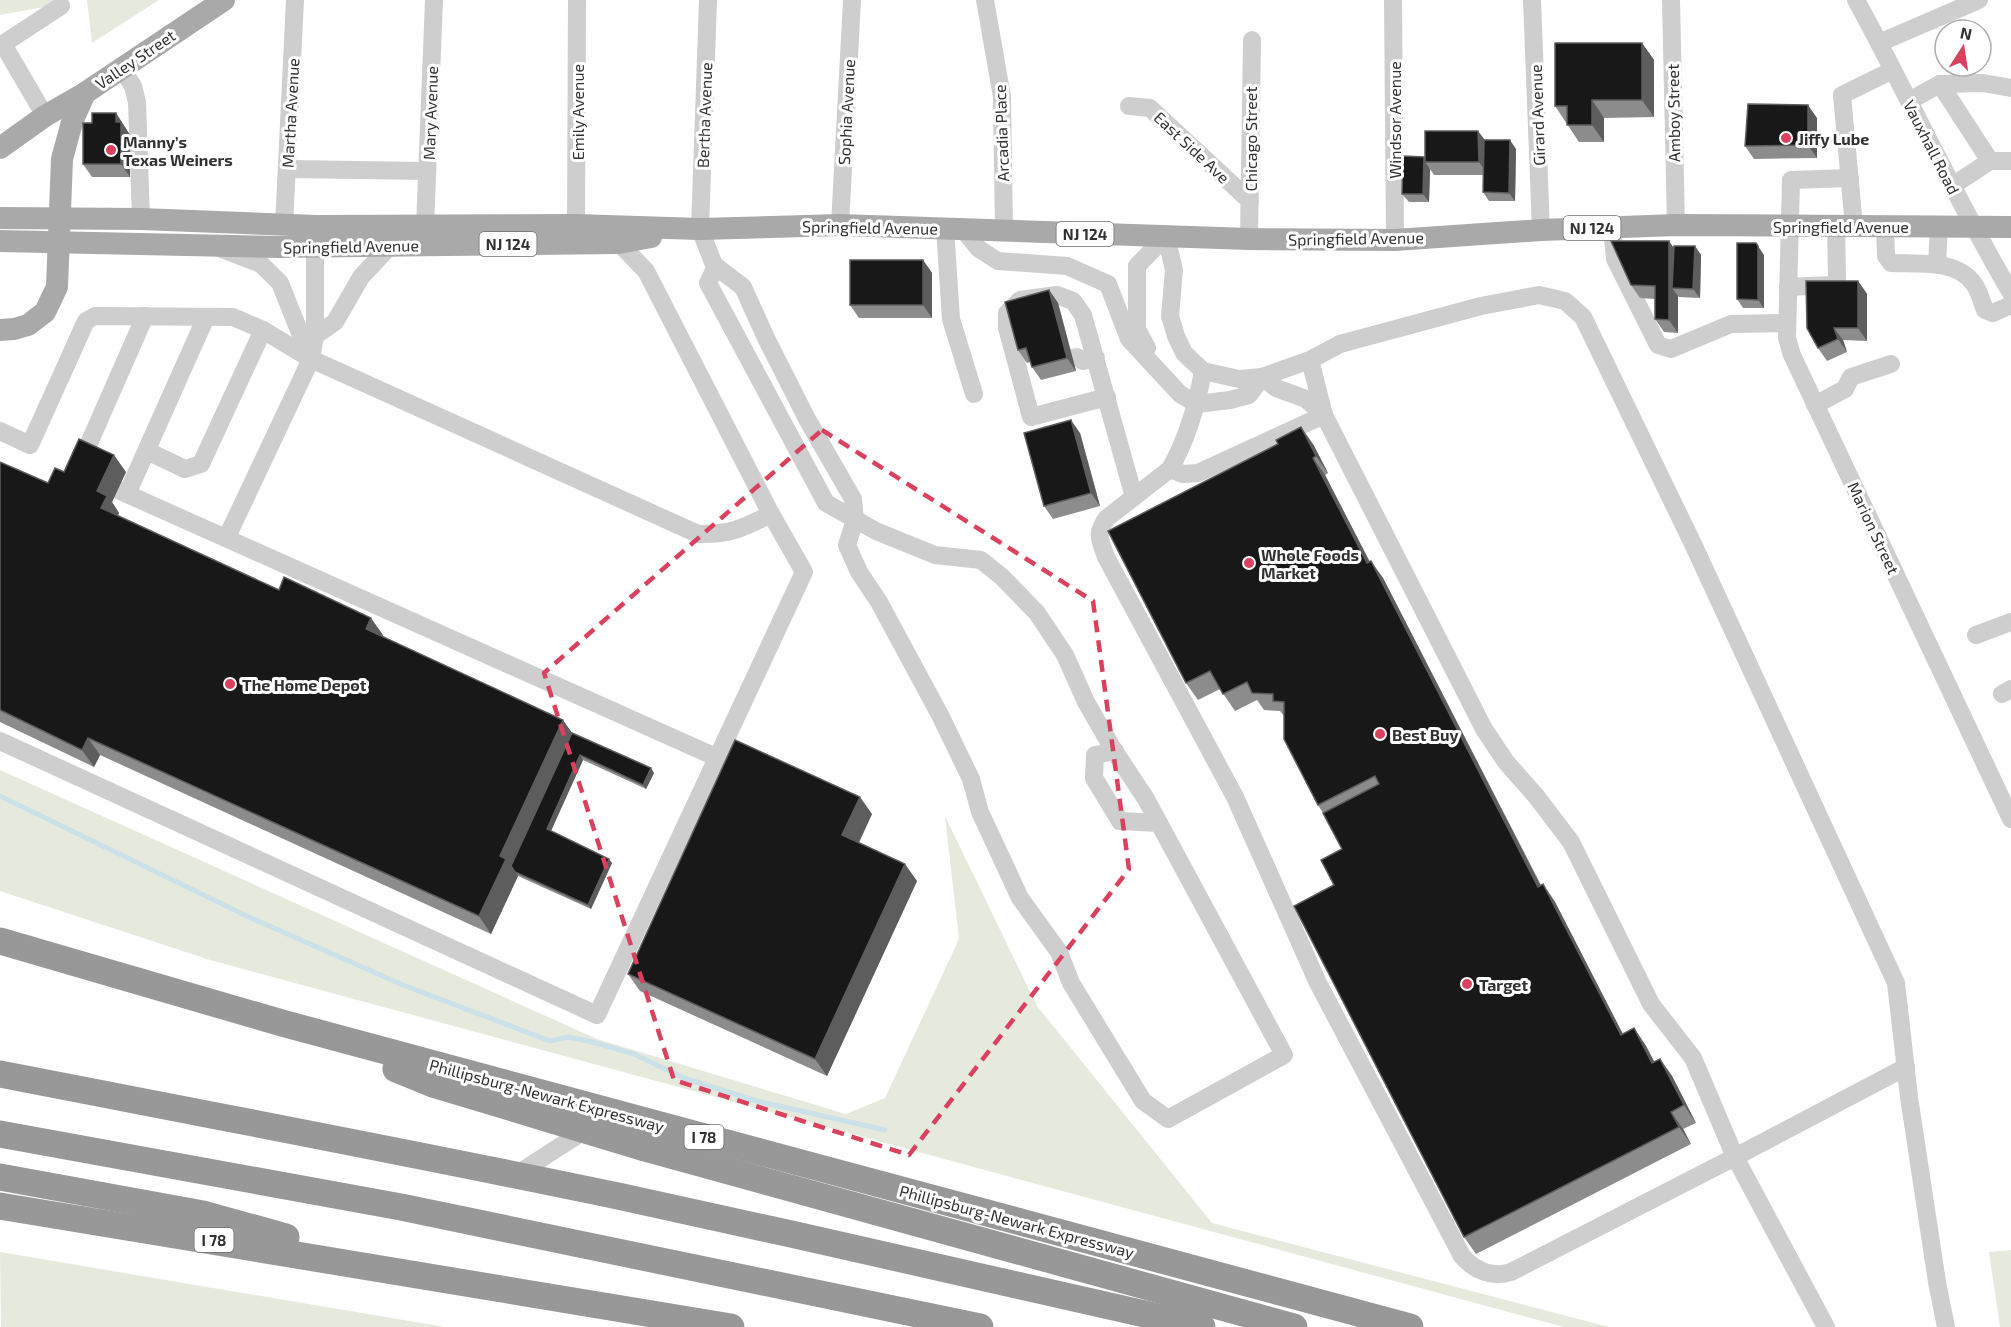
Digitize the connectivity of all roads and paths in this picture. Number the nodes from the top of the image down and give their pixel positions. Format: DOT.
graph roads {
  1 [pos="224,0"];
  2 [pos="295,0"];
  3 [pos="434,0"];
  4 [pos="577,0"];
  5 [pos="708,0"];
  6 [pos="852,0"];
  7 [pos="985,0"];
  8 [pos="1393,0"];
  9 [pos="1532,0"];
  10 [pos="1671,0"];
  11 [pos="1856,0"];
  12 [pos="1979,0"];
  13 [pos="62,6"];
  14 [pos="1252,40"];
  15 [pos="1879,43"];
  16 [pos="121,68"];
  17 [pos="1893,70"];
  18 [pos="1940,84"];
  19 [pos="2011,88"];
  20 [pos="85,93"];
  21 [pos="1909,101"];
  22 [pos="1129,106"];
  23 [pos="45,116"];
  24 [pos="0,148"];
  25 [pos="1990,161"];
  26 [pos="2011,161"];
  27 [pos="287,168"];
  28 [pos="427,171"];
  29 [pos="1850,178"];
  30 [pos="1952,186"];
  31 [pos="1250,201"];
  32 [pos="0,218"];
  33 [pos="60,218"];
  34 [pos="141,219"];
  35 [pos="576,225"];
  36 [pos="840,225"];
  37 [pos="1676,225"];
  38 [pos="284,226"];
  39 [pos="1789,226"];
  40 [pos="1845,226"];
  41 [pos="1939,226"];
  42 [pos="425,227"];
  43 [pos="1885,227"];
  44 [pos="1973,227"];
  45 [pos="2011,227"];
  46 [pos="953,228"];
  47 [pos="1612,228"];
  48 [pos="700,229"];
  49 [pos="1004,231"];
  50 [pos="1541,231"];
  51 [pos="315,236"];
  52 [pos="1166,236"];
  53 [pos="1250,239"];
  54 [pos="1395,240"];
  55 [pos="0,241"];
  56 [pos="59,243"];
  57 [pos="619,243"];
  58 [pos="392,245"];
  59 [pos="213,246"];
  60 [pos="1992,260"];
  61 [pos="1937,264"];
  62 [pos="715,268"];
  63 [pos="1967,277"];
  64 [pos="1788,287"];
  65 [pos="2010,287"];
  66 [pos="2011,305"];
  67 [pos="145,316"];
  68 [pos="206,317"];
  69 [pos="1787,323"];
  70 [pos="0,330"];
  71 [pos="263,330"];
  72 [pos="315,336"];
  73 [pos="311,359"];
  74 [pos="1310,360"];
  75 [pos="1891,364"];
  76 [pos="1155,366"];
  77 [pos="1203,371"];
  78 [pos="1262,377"];
  79 [pos="974,394"];
  80 [pos="1107,397"];
  81 [pos="1197,404"];
  82 [pos="1815,405"];
  83 [pos="1323,415"];
  84 [pos="0,431"];
  85 [pos="147,451"];
  86 [pos="1170,470"];
  87 [pos="83,474"];
  88 [pos="1134,497"];
  89 [pos="771,514"];
  90 [pos="855,520"];
  91 [pos="227,537"];
  92 [pos="2011,622"];
  93 [pos="1976,635"];
  94 [pos="0,741"];
  95 [pos="1115,751"];
  96 [pos="718,758"];
  97 [pos="2011,819"];
  98 [pos="1159,824"];
  99 [pos="0,941"];
  100 [pos="282,1023"];
  101 [pos="1906,1067"];
  102 [pos="0,1074"];
  103 [pos="584,1131"];
  104 [pos="0,1134"];
  105 [pos="1735,1157"];
  106 [pos="514,1176"];
  107 [pos="0,1177"];
  108 [pos="0,1206"];
  109 [pos="429,1275"];
  110 [pos="731,1327"];
  111 [pos="980,1327"];
  112 [pos="1202,1327"];
  113 [pos="1294,1327"];
  114 [pos="1410,1327"];
  115 [pos="1826,1327"];
  116 [pos="1946,1327"];
  1 -- 16 [label="main road, Valley Street"];
  2 -- 27 [label="street, Martha Avenue"];
  3 -- 28 [label="street, Mary Avenue"];
  4 -- 35 [label="street, Emily Avenue"];
  5 -- 48 [label="street, Bertha Avenue"];
  6 -- 36 [label="street, Sophia Avenue"];
  7 -- 49 [label="street, Arcadia Place"];
  8 -- 54 [label="street, Windsor Avenue"];
  9 -- 50 [label="street, Girard Avenue"];
  10 -- 37 [label="street, Amboy Street"];
  11 -- 15 [label="street, Vauxhall Road"];
  12 -- 15 [label="street"];
  13 -- 23 [label="street"];
  14 -- 31 [label="street, Chicago Street"];
  15 -- 17 [label="street, Vauxhall Road"];
  16 -- 20 [label="main road, Valley Street"];
  16 -- 34 [label="street"];
  17 -- 21 [label="street, Vauxhall Road"];
  17 -- 29 [label="street"];
  18 -- 19 [label="street"];
  18 -- 21 [label="street"];
  18 -- 25 [label="street"];
  20 -- 23 [label="main road"];
  20 -- 33 [label="main road, Valley Street"];
  21 -- 30 [label="street, Vauxhall Road"];
  22 -- 31 [label="street, East Side Ave"];
  23 -- 24 [label="main road"];
  25 -- 26 [label="street"];
  25 -- 30 [label="street"];
  27 -- 28 [label="street"];
  27 -- 38 [label="street, Martha Avenue"];
  28 -- 42 [label="street, Mary Avenue"];
  29 -- 39 [label="street, Marion Street"];
  29 -- 40 [label="street"];
  30 -- 44 [label="street, Vauxhall Road"];
  31 -- 53 [label="street, Chicago Street"];
  32 -- 33 [label="main road, Springfield Avenue / NJ 124"];
  33 -- 34 [label="main road, Springfield Avenue / NJ 124"];
  33 -- 56 [label="main road, Valley Street"];
  34 -- 38 [label="main road, Springfield Avenue / NJ 124"];
  35 -- 42 [label="main road, Springfield Avenue / NJ 124"];
  35 -- 48 [label="main road, Springfield Avenue / NJ 124"];
  36 -- 46 [label="main road, Springfield Avenue / NJ 124"];
  36 -- 48 [label="main road, Springfield Avenue / NJ 124"];
  37 -- 39 [label="main road, Springfield Avenue / NJ 124"];
  37 -- 47 [label="main road, Springfield Avenue / NJ 124"];
  38 -- 51 [label="main road, Springfield Avenue / NJ 124"];
  39 -- 40 [label="main road, Springfield Avenue / NJ 124"];
  39 -- 64 [label="street, Marion Street"];
  40 -- 43 [label="main road, Springfield Avenue / NJ 124"];
  40 -- 64 [label="street"];
  41 -- 43 [label="main road, Springfield Avenue / NJ 124"];
  41 -- 44 [label="main road, Springfield Avenue / NJ 124"];
  41 -- 61 [label="street"];
  42 -- 51 [label="main road, Springfield Avenue / NJ 124"];
  43 -- 61 [label="street"];
  44 -- 45 [label="main road, Springfield Avenue / NJ 124"];
  44 -- 60 [label="street, Vauxhall Road"];
  46 -- 49 [label="main road, Springfield Avenue / NJ 124"];
  46 -- 76 [label="street"];
  46 -- 79 [label="street"];
  47 -- 50 [label="main road, Springfield Avenue / NJ 124"];
  47 -- 69 [label="street"];
  48 -- 57 [label="main road, Springfield Avenue / NJ 124"];
  48 -- 62 [label="street"];
  49 -- 52 [label="main road, Springfield Avenue / NJ 124"];
  50 -- 54 [label="main road, Springfield Avenue / NJ 124"];
  51 -- 58 [label="main road, Springfield Avenue / NJ 124"];
  51 -- 59 [label="main road, Springfield Avenue / NJ 124"];
  51 -- 72 [label="street"];
  52 -- 53 [label="main road, Springfield Avenue / NJ 124"];
  52 -- 76 [label="street"];
  52 -- 77 [label="street"];
  53 -- 54 [label="main road, Springfield Avenue / NJ 124"];
  55 -- 56 [label="main road, Springfield Avenue / NJ 124"];
  56 -- 59 [label="main road, Springfield Avenue / NJ 124"];
  56 -- 70 [label="main road, Valley Street"];
  57 -- 58 [label="main road, Springfield Avenue / NJ 124"];
  57 -- 89 [label="street"];
  58 -- 72 [label="street"];
  59 -- 73 [label="street"];
  60 -- 63 [label="street"];
  60 -- 65 [label="street, Vauxhall Road"];
  61 -- 63 [label="street"];
  62 -- 90 [label="street"];
  62 -- 90 [label="street"];
  63 -- 66 [label="street"];
  64 -- 69 [label="street, Marion Street"];
  67 -- 68 [label="street"];
  67 -- 84 [label="street"];
  67 -- 87 [label="street"];
  68 -- 71 [label="street"];
  68 -- 85 [label="street"];
  69 -- 82 [label="street, Marion Street"];
  71 -- 73 [label="street"];
  71 -- 85 [label="street"];
  72 -- 73 [label="street"];
  73 -- 89 [label="street"];
  73 -- 91 [label="street"];
  74 -- 78 [label="street"];
  74 -- 83 [label="street"];
  74 -- 101 [label="street"];
  75 -- 82 [label="street"];
  76 -- 81 [label="street"];
  77 -- 78 [label="street"];
  77 -- 81 [label="street"];
  78 -- 81 [label="street"];
  78 -- 83 [label="street"];
  80 -- 80 [label="street"];
  80 -- 88 [label="street"];
  81 -- 86 [label="street"];
  82 -- 97 [label="street, Marion Street"];
  83 -- 86 [label="street"];
  83 -- 105 [label="street"];
  85 -- 91 [label="street"];
  86 -- 88 [label="street"];
  88 -- 105 [label="street"];
  89 -- 96 [label="street"];
  90 -- 95 [label="street"];
  90 -- 98 [label="street"];
  91 -- 96 [label="street"];
  92 -- 93 [label="street"];
  94 -- 96 [label="street"];
  95 -- 98 [label="street"];
  95 -- 98 [label="street"];
  99 -- 100 [label="highway, Phillipsburg-Newark Expressway / I 78"];
  100 -- 103 [label="highway"];
  100 -- 114 [label="highway, Phillipsburg-Newark Expressway / I 78"];
  101 -- 105 [label="street"];
  101 -- 116 [label="street"];
  102 -- 106 [label="highway"];
  103 -- 106 [label="street"];
  103 -- 113 [label="highway"];
  104 -- 111 [label="highway"];
  105 -- 115 [label="street"];
  106 -- 112 [label="highway"];
  107 -- 109 [label="highway"];
  108 -- 109 [label="highway, I 78"];
  109 -- 110 [label="highway, I 78"];
}
